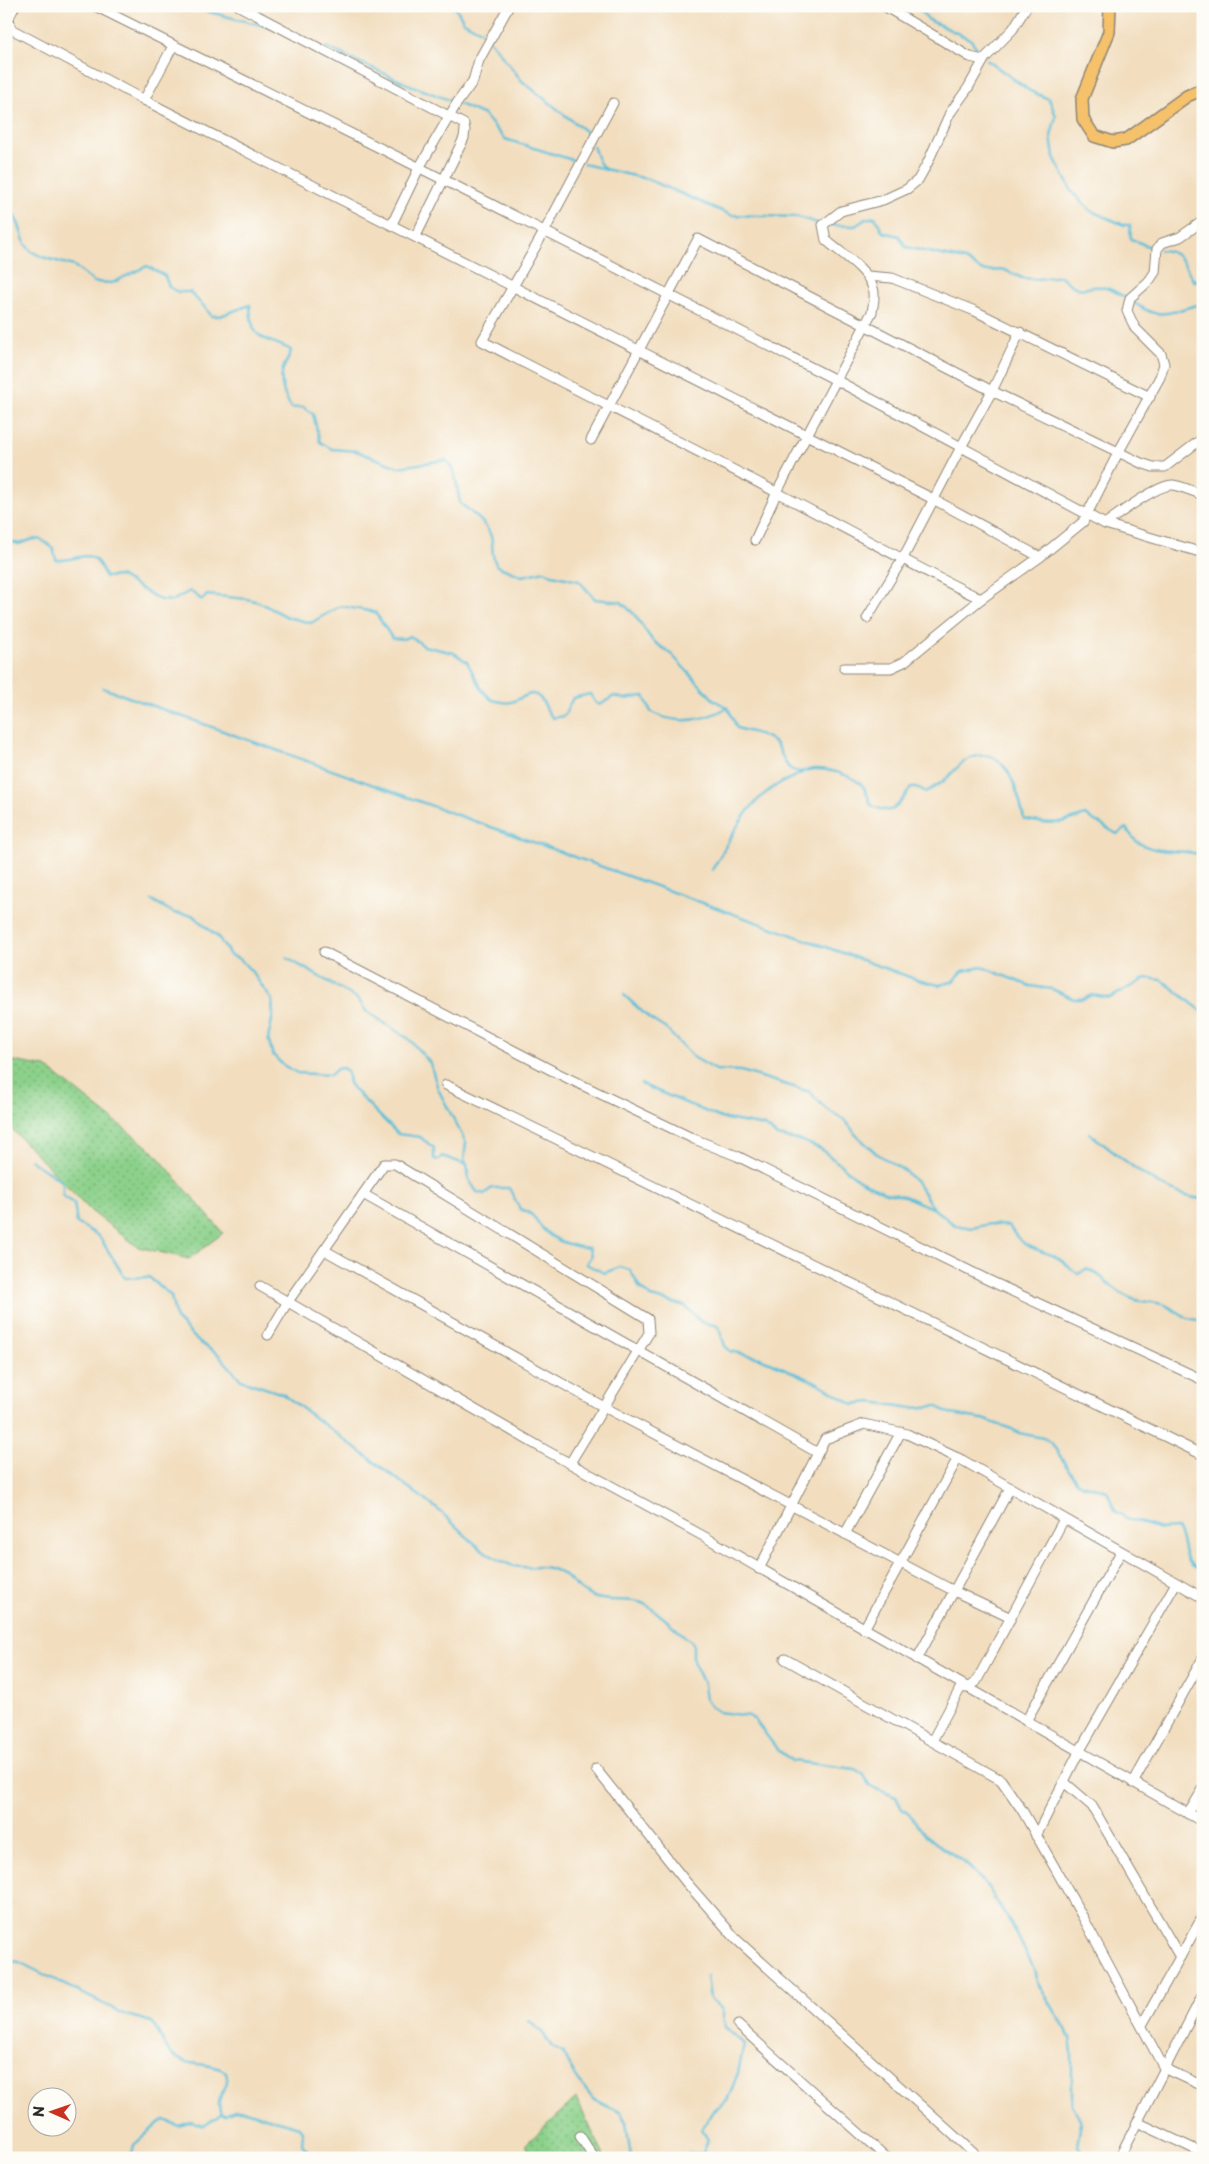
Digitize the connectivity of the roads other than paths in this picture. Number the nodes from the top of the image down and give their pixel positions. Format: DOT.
graph roads {
  1 [pos="15,6"];
  2 [pos="95,6"];
  3 [pos="239,6"];
  4 [pos="509,6"];
  5 [pos="884,6"];
  6 [pos="1028,6"];
  7 [pos="1110,6"];
  8 [pos="173,46"];
  9 [pos="984,60"];
  10 [pos="1203,89"];
  11 [pos="144,100"];
  12 [pos="613,103"];
  13 [pos="450,116"];
  14 [pos="419,168"];
  15 [pos="444,180"];
  16 [pos="1203,221"];
  17 [pos="392,224"];
  18 [pos="544,232"];
  19 [pos="416,236"];
  20 [pos="866,276"];
  21 [pos="514,286"];
  22 [pos="669,296"];
  23 [pos="866,326"];
  24 [pos="1020,332"];
  25 [pos="639,351"];
  26 [pos="836,380"];
  27 [pos="992,391"];
  28 [pos="1150,397"];
  29 [pos="609,408"];
  30 [pos="806,435"];
  31 [pos="1203,438"];
  32 [pos="591,440"];
  33 [pos="961,447"];
  34 [pos="1118,453"];
  35 [pos="776,492"];
  36 [pos="1203,495"];
  37 [pos="933,499"];
  38 [pos="1088,514"];
  39 [pos="1105,524"];
  40 [pos="755,540"];
  41 [pos="1203,553"];
  42 [pos="1040,557"];
  43 [pos="902,560"];
  44 [pos="982,599"];
  45 [pos="867,618"];
  46 [pos="844,668"];
  47 [pos="324,952"];
  48 [pos="446,1085"];
  49 [pos="363,1194"];
  50 [pos="324,1250"];
  51 [pos="260,1286"];
  52 [pos="287,1303"];
  53 [pos="268,1335"];
  54 [pos="638,1351"];
  55 [pos="1203,1380"];
  56 [pos="604,1408"];
  57 [pos="901,1432"];
  58 [pos="818,1453"];
  59 [pos="1203,1456"];
  60 [pos="958,1458"];
  61 [pos="570,1463"];
  62 [pos="1010,1488"];
  63 [pos="791,1506"];
  64 [pos="1064,1519"];
  65 [pos="845,1534"];
  66 [pos="1121,1552"];
  67 [pos="900,1563"];
  68 [pos="759,1569"];
  69 [pos="1176,1583"];
  70 [pos="954,1591"];
  71 [pos="1203,1598"];
  72 [pos="1011,1618"];
  73 [pos="864,1629"];
  74 [pos="1203,1658"];
  75 [pos="785,1659"];
  76 [pos="917,1659"];
  77 [pos="967,1688"];
  78 [pos="1026,1721"];
  79 [pos="932,1741"];
  80 [pos="1079,1752"];
  81 [pos="596,1769"];
  82 [pos="1064,1782"];
  83 [pos="1133,1783"];
  84 [pos="1203,1789"];
  85 [pos="1188,1814"];
  86 [pos="1203,1822"];
  87 [pos="1036,1836"];
  88 [pos="1203,1916"];
  89 [pos="1180,1957"];
  90 [pos="1203,1994"];
  91 [pos="738,2025"];
  92 [pos="1142,2025"];
  93 [pos="1164,2068"];
  94 [pos="1203,2086"];
  95 [pos="1138,2122"];
  96 [pos="580,2136"];
  97 [pos="1203,2153"];
  98 [pos="594,2158"];
  99 [pos="887,2158"];
  100 [pos="978,2158"];
  101 [pos="1119,2158"];
  1 -- 11 [label="street"];
  2 -- 8 [label="street"];
  3 -- 13 [label="street"];
  4 -- 13 [label="street"];
  5 -- 9 [label="street"];
  6 -- 9 [label="street"];
  7 -- 10 [label="main road"];
  8 -- 11 [label="street"];
  8 -- 14 [label="street"];
  9 -- 20 [label="street"];
  11 -- 17 [label="street"];
  12 -- 18 [label="street"];
  13 -- 14 [label="street"];
  13 -- 15 [label="street"];
  14 -- 15 [label="street"];
  14 -- 17 [label="street"];
  15 -- 18 [label="street"];
  15 -- 19 [label="street"];
  16 -- 28 [label="street"];
  17 -- 19 [label="street"];
  18 -- 21 [label="street"];
  18 -- 22 [label="street"];
  19 -- 21 [label="street"];
  20 -- 23 [label="street"];
  20 -- 24 [label="street"];
  21 -- 25 [label="street"];
  21 -- 29 [label="street"];
  22 -- 23 [label="street"];
  22 -- 25 [label="street"];
  22 -- 26 [label="street"];
  23 -- 26 [label="street"];
  23 -- 27 [label="street"];
  24 -- 27 [label="street"];
  24 -- 28 [label="street"];
  25 -- 29 [label="street"];
  25 -- 30 [label="street"];
  26 -- 30 [label="street"];
  26 -- 33 [label="street"];
  27 -- 33 [label="street"];
  27 -- 34 [label="street"];
  28 -- 34 [label="street"];
  29 -- 32 [label="street"];
  29 -- 35 [label="street"];
  30 -- 35 [label="street"];
  30 -- 37 [label="street"];
  31 -- 34 [label="street"];
  33 -- 37 [label="street"];
  33 -- 38 [label="street"];
  34 -- 38 [label="street"];
  35 -- 40 [label="street"];
  35 -- 43 [label="street"];
  36 -- 39 [label="street"];
  37 -- 42 [label="street"];
  37 -- 43 [label="street"];
  38 -- 39 [label="street"];
  38 -- 42 [label="street"];
  39 -- 41 [label="street"];
  42 -- 44 [label="street"];
  43 -- 44 [label="street"];
  43 -- 45 [label="street"];
  44 -- 46 [label="street"];
  47 -- 55 [label="street"];
  48 -- 59 [label="street"];
  49 -- 50 [label="street"];
  49 -- 54 [label="street"];
  49 -- 54 [label="street"];
  50 -- 52 [label="street"];
  50 -- 56 [label="street"];
  51 -- 52 [label="street"];
  52 -- 53 [label="street"];
  52 -- 61 [label="street"];
  54 -- 56 [label="street"];
  54 -- 58 [label="street"];
  56 -- 61 [label="street"];
  56 -- 63 [label="street"];
  57 -- 58 [label="street"];
  57 -- 60 [label="street"];
  57 -- 65 [label="street"];
  58 -- 63 [label="street"];
  60 -- 62 [label="street"];
  60 -- 67 [label="street"];
  61 -- 68 [label="street"];
  62 -- 64 [label="street"];
  62 -- 70 [label="street"];
  63 -- 65 [label="street"];
  63 -- 68 [label="street"];
  64 -- 66 [label="street"];
  64 -- 72 [label="street"];
  65 -- 67 [label="street"];
  66 -- 69 [label="street"];
  66 -- 78 [label="street"];
  67 -- 70 [label="street"];
  67 -- 73 [label="street"];
  68 -- 73 [label="street"];
  69 -- 71 [label="street"];
  69 -- 80 [label="street"];
  70 -- 72 [label="street"];
  70 -- 76 [label="street"];
  72 -- 77 [label="street"];
  73 -- 76 [label="street"];
  74 -- 83 [label="street"];
  75 -- 79 [label="street"];
  76 -- 77 [label="street"];
  77 -- 78 [label="street"];
  77 -- 79 [label="street"];
  78 -- 80 [label="street"];
  79 -- 87 [label="street"];
  80 -- 82 [label="street"];
  80 -- 83 [label="street"];
  81 -- 100 [label="street"];
  82 -- 87 [label="street"];
  82 -- 89 [label="street"];
  83 -- 85 [label="street"];
  84 -- 85 [label="street"];
  85 -- 86 [label="street"];
  87 -- 92 [label="street"];
  88 -- 89 [label="street"];
  89 -- 92 [label="street"];
  90 -- 93 [label="street"];
  91 -- 99 [label="street"];
  92 -- 93 [label="street"];
  93 -- 94 [label="street"];
  93 -- 95 [label="street"];
  95 -- 97 [label="street"];
  95 -- 101 [label="street"];
  96 -- 98 [label="street"];
}
